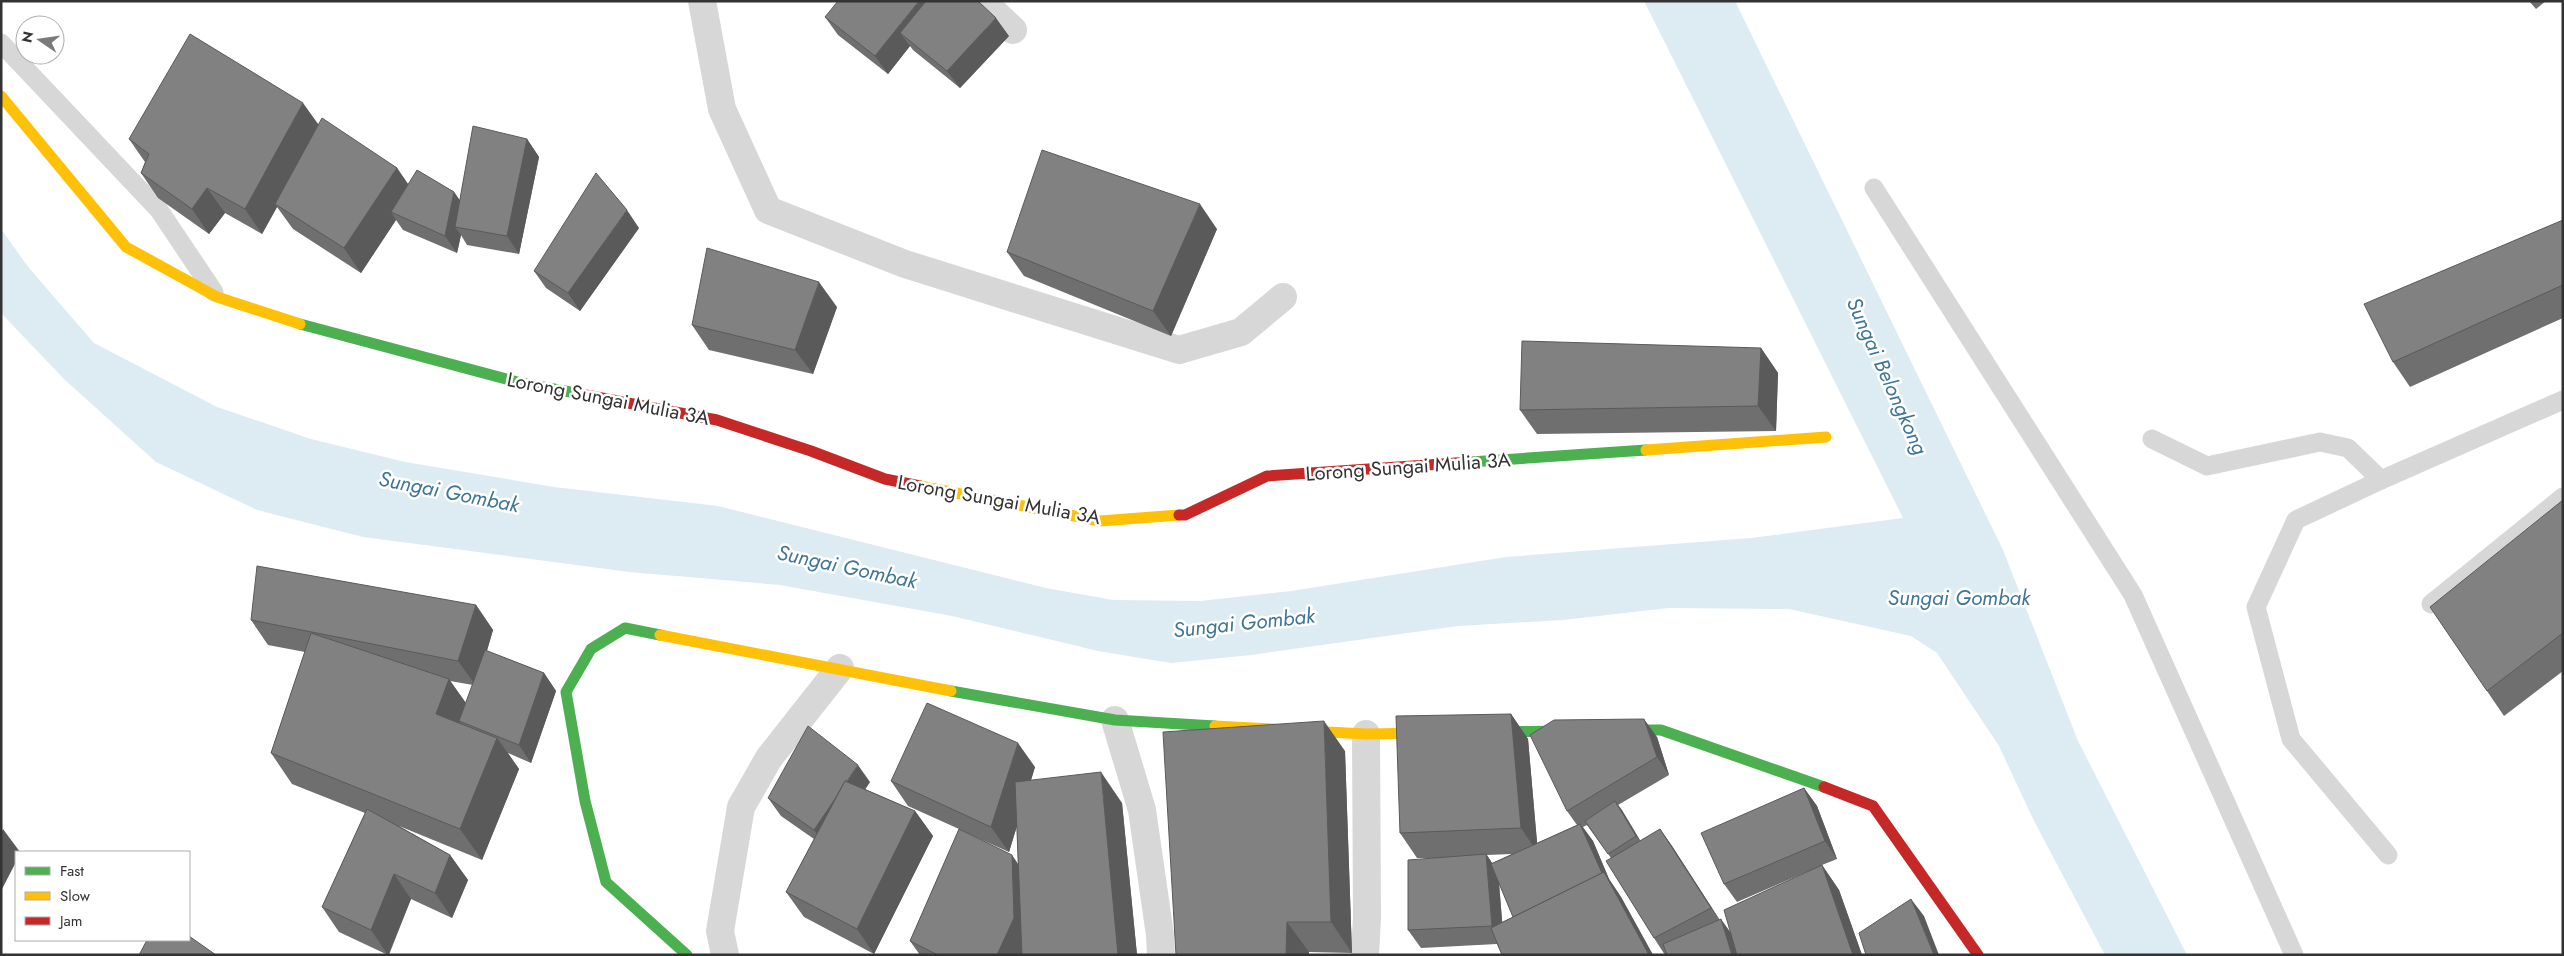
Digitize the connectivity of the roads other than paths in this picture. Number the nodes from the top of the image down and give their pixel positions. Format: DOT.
graph roads {
  1 [pos="702,1"];
  2 [pos="982,1"];
  3 [pos="1013,30"];
  4 [pos="1,43"];
  5 [pos="1,96"];
  6 [pos="1874,188"];
  7 [pos="1283,297"];
  8 [pos="217,298"];
  9 [pos="2563,400"];
  10 [pos="1826,437"];
  11 [pos="2152,439"];
  12 [pos="2381,480"];
  13 [pos="2563,497"];
  14 [pos="2431,604"];
  15 [pos="840,668"];
  16 [pos="1114,720"];
  17 [pos="1602,730"];
  18 [pos="1582,731"];
  19 [pos="1474,732"];
  20 [pos="1445,733"];
  21 [pos="1366,734"];
  22 [pos="2388,855"];
  23 [pos="687,955"];
  24 [pos="725,955"];
  25 [pos="1161,955"];
  26 [pos="1365,955"];
  27 [pos="1978,955"];
  28 [pos="2294,955"];
  1 -- 7 [label="street"];
  2 -- 3 [label="street"];
  4 -- 8 [label="lane"];
  5 -- 8 [label="street, Lorong Sungai Mulia 3A"];
  6 -- 28 [label="lane"];
  8 -- 10 [label="street, Lorong Sungai Mulia 3A"];
  9 -- 12 [label="lane"];
  11 -- 12 [label="lane"];
  12 -- 22 [label="lane"];
  13 -- 14 [label="lane"];
  15 -- 16 [label="street"];
  15 -- 23 [label="street"];
  15 -- 24 [label="street"];
  16 -- 21 [label="street"];
  16 -- 25 [label="street"];
  17 -- 27 [label="street"];
  18 -- 19 [label="street"];
  20 -- 21 [label="street"];
  21 -- 26 [label="street"];
}
